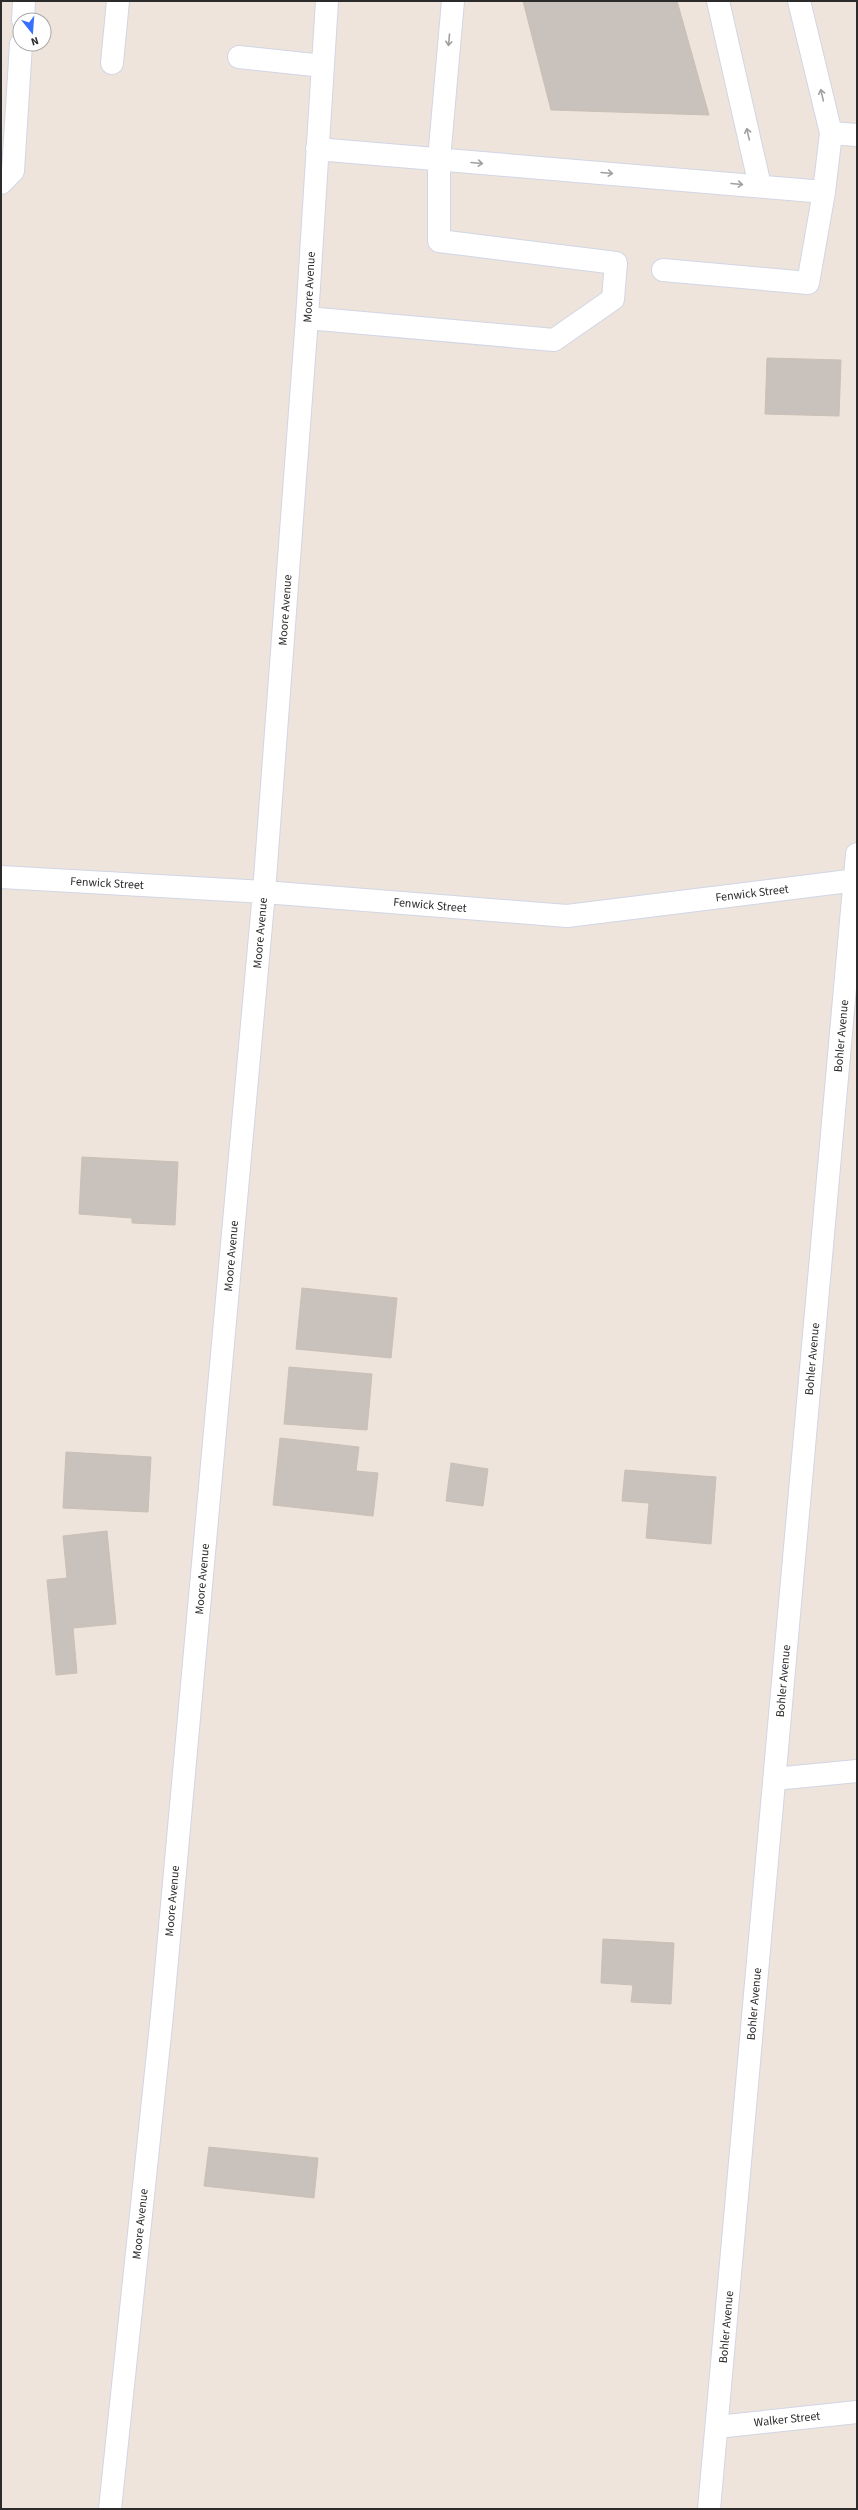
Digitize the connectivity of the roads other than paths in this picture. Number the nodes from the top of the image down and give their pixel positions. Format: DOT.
graph roads {
  1 [pos="24,1"];
  2 [pos="118,1"];
  3 [pos="327,1"];
  4 [pos="452,1"];
  5 [pos="718,1"];
  6 [pos="799,1"];
  7 [pos="23,12"];
  8 [pos="20,52"];
  9 [pos="239,57"];
  10 [pos="112,63"];
  11 [pos="323,66"];
  12 [pos="831,133"];
  13 [pos="857,135"];
  14 [pos="317,149"];
  15 [pos="438,159"];
  16 [pos="1,183"];
  17 [pos="760,186"];
  18 [pos="824,192"];
  19 [pos="663,270"];
  20 [pos="307,318"];
  21 [pos="857,854"];
  22 [pos="1,877"];
  23 [pos="856,881"];
  24 [pos="264,892"];
  25 [pos="857,1771"];
  26 [pos="774,1779"];
  27 [pos="857,2412"];
  28 [pos="717,2427"];
  29 [pos="110,2509"];
  30 [pos="709,2509"];
  1 -- 7 [label="street"];
  2 -- 10 [label="street"];
  3 -- 11 [label="street, Moore Avenue"];
  4 -- 15 [label="street, one-way"];
  17 -- 5 [label="street, one-way"];
  12 -- 6 [label="street, one-way"];
  8 -- 16 [label="street"];
  9 -- 11 [label="street"];
  11 -- 14 [label="street, Moore Avenue"];
  12 -- 13 [label="street"];
  12 -- 18 [label="street"];
  14 -- 15 [label="street"];
  14 -- 20 [label="street, Moore Avenue"];
  15 -- 17 [label="street, one-way"];
  15 -- 20 [label="street"];
  17 -- 18 [label="street"];
  18 -- 19 [label="street"];
  20 -- 24 [label="street, Moore Avenue"];
  21 -- 23 [label="street, Bohler Avenue"];
  22 -- 24 [label="street, Fenwick Street"];
  23 -- 24 [label="street, Fenwick Street"];
  23 -- 26 [label="street, Bohler Avenue"];
  24 -- 29 [label="street, Moore Avenue"];
  25 -- 26 [label="street"];
  26 -- 28 [label="street, Bohler Avenue"];
  27 -- 28 [label="street, Walker Street"];
  28 -- 30 [label="street, Bohler Avenue"];
}
